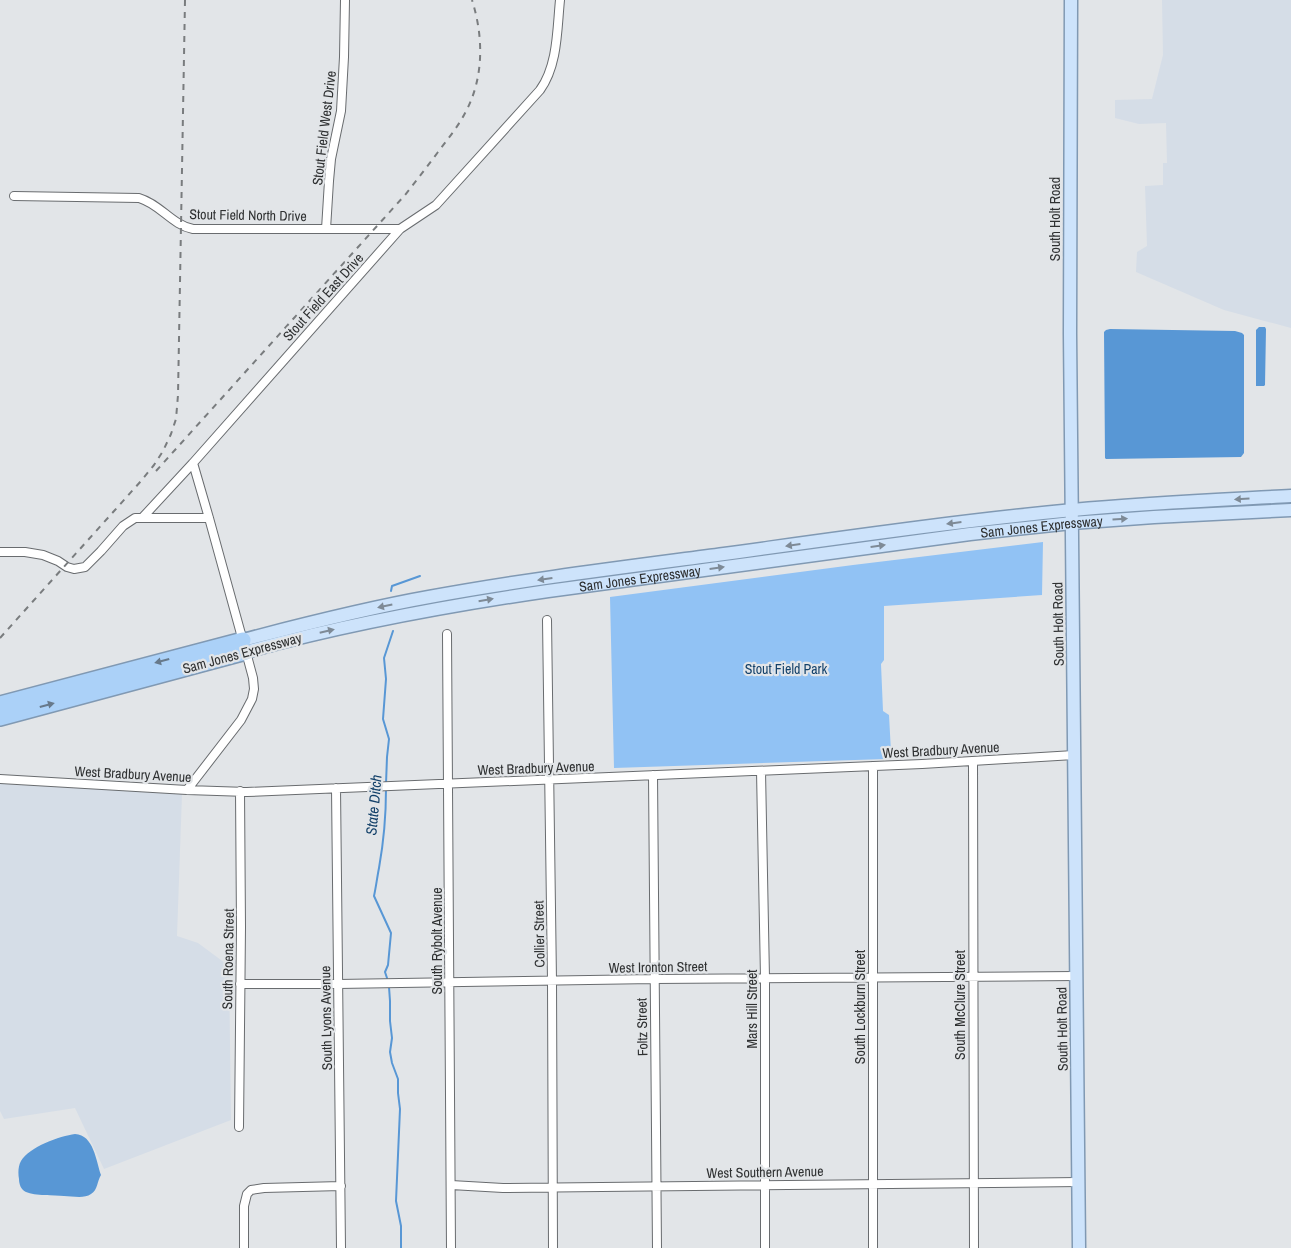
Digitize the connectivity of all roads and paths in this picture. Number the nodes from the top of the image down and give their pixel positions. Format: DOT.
graph roads {
  1 [pos="345,0"];
  2 [pos="560,0"];
  3 [pos="1071,0"];
  4 [pos="14,196"];
  5 [pos="326,229"];
  6 [pos="400,230"];
  7 [pos="193,463"];
  8 [pos="1291,496"];
  9 [pos="1072,510"];
  10 [pos="1291,510"];
  11 [pos="143,517"];
  12 [pos="210,518"];
  13 [pos="1072,523"];
  14 [pos="0,552"];
  15 [pos="547,620"];
  16 [pos="447,634"];
  17 [pos="244,646"];
  18 [pos="0,704"];
  19 [pos="0,718"];
  20 [pos="1074,756"];
  21 [pos="973,762"];
  22 [pos="873,766"];
  23 [pos="761,771"];
  24 [pos="653,775"];
  25 [pos="0,779"];
  26 [pos="550,780"];
  27 [pos="448,784"];
  28 [pos="336,788"];
  29 [pos="187,790"];
  30 [pos="240,791"];
  31 [pos="1076,976"];
  32 [pos="973,977"];
  33 [pos="765,978"];
  34 [pos="873,978"];
  35 [pos="654,979"];
  36 [pos="552,981"];
  37 [pos="449,982"];
  38 [pos="240,984"];
  39 [pos="338,984"];
  40 [pos="239,1127"];
  41 [pos="974,1182"];
  42 [pos="1079,1182"];
  43 [pos="872,1183"];
  44 [pos="764,1184"];
  45 [pos="656,1185"];
  46 [pos="341,1186"];
  47 [pos="451,1186"];
  48 [pos="552,1187"];
  49 [pos="244,1248"];
  50 [pos="341,1248"];
  51 [pos="452,1248"];
  52 [pos="553,1248"];
  53 [pos="657,1248"];
  54 [pos="765,1248"];
  55 [pos="873,1248"];
  56 [pos="974,1248"];
  57 [pos="1079,1248"];
  1 -- 5 [label="street, Stout Field West Drive"];
  2 -- 6 [label="street, Stout Field East Drive"];
  3 -- 9 [label="main road, South Holt Road"];
  4 -- 5 [label="street, Stout Field North Drive"];
  5 -- 6 [label="street, Stout Field North Drive"];
  6 -- 7 [label="street, Stout Field East Drive"];
  7 -- 11 [label="street, Stout Field East Drive"];
  7 -- 12 [label="street"];
  8 -- 9 [label="main road, Sam Jones Expressway, one-way"];
  9 -- 13 [label="main road, South Holt Road"];
  9 -- 17 [label="main road, Sam Jones Expressway, one-way"];
  13 -- 10 [label="main road, Sam Jones Expressway, one-way"];
  11 -- 12 [label="street"];
  11 -- 14 [label="street"];
  12 -- 17 [label="street"];
  17 -- 13 [label="main road, Sam Jones Expressway, one-way"];
  13 -- 20 [label="main road, South Holt Road"];
  15 -- 26 [label="street, Collier Street"];
  16 -- 27 [label="street, South Rybolt Avenue"];
  17 -- 18 [label="highway, Sam Jones Expressway, one-way"];
  19 -- 17 [label="highway, Sam Jones Expressway, one-way"];
  17 -- 29 [label="street"];
  20 -- 21 [label="street, West Bradbury Avenue"];
  20 -- 31 [label="main road, South Holt Road"];
  21 -- 22 [label="street, West Bradbury Avenue"];
  21 -- 32 [label="street, South McClure Street"];
  22 -- 23 [label="street, West Bradbury Avenue"];
  22 -- 34 [label="street, South Lockburn Street"];
  23 -- 24 [label="street, West Bradbury Avenue"];
  23 -- 33 [label="street, Mars Hill Street"];
  24 -- 26 [label="street, West Bradbury Avenue"];
  24 -- 35 [label="street, Foltz Street"];
  25 -- 29 [label="street, West Bradbury Avenue"];
  26 -- 27 [label="street, West Bradbury Avenue"];
  26 -- 36 [label="street, Collier Street"];
  27 -- 28 [label="street, West Bradbury Avenue"];
  27 -- 37 [label="street, South Rybolt Avenue"];
  28 -- 30 [label="street, West Bradbury Avenue"];
  28 -- 39 [label="street, South Lyons Avenue"];
  29 -- 30 [label="street, West Bradbury Avenue"];
  30 -- 38 [label="street, South Roena Street"];
  31 -- 32 [label="street, West Ironton Street"];
  31 -- 42 [label="main road, South Holt Road"];
  32 -- 34 [label="street, West Ironton Street"];
  32 -- 41 [label="street, South McClure Street"];
  33 -- 34 [label="street, West Ironton Street"];
  33 -- 35 [label="street, West Ironton Street"];
  33 -- 44 [label="street, Mars Hill Street"];
  34 -- 43 [label="street, South Lockburn Street"];
  35 -- 36 [label="street, West Ironton Street"];
  35 -- 45 [label="street, Foltz Street"];
  36 -- 37 [label="street, West Ironton Street"];
  36 -- 48 [label="street, Collier Street"];
  37 -- 39 [label="street, West Ironton Street"];
  37 -- 47 [label="street, South Rybolt Avenue"];
  38 -- 39 [label="street, West Ironton Street"];
  38 -- 40 [label="street, South Roena Street"];
  39 -- 46 [label="street, South Lyons Avenue"];
  41 -- 42 [label="street, West Southern Avenue"];
  41 -- 43 [label="street, West Southern Avenue"];
  41 -- 56 [label="street, South McClure Street"];
  42 -- 57 [label="main road, South Holt Road"];
  43 -- 44 [label="street, West Southern Avenue"];
  43 -- 55 [label="street, South Lockburn Street"];
  44 -- 45 [label="street, West Southern Avenue"];
  44 -- 54 [label="street, Mars Hill Street"];
  45 -- 48 [label="street, West Southern Avenue"];
  45 -- 53 [label="street, Foltz Street"];
  46 -- 49 [label="street"];
  46 -- 50 [label="street, South Lyons Avenue"];
  47 -- 48 [label="street, West Southern Avenue"];
  47 -- 51 [label="street, South Rybolt Avenue"];
  48 -- 52 [label="street, Collier Street"];
}
